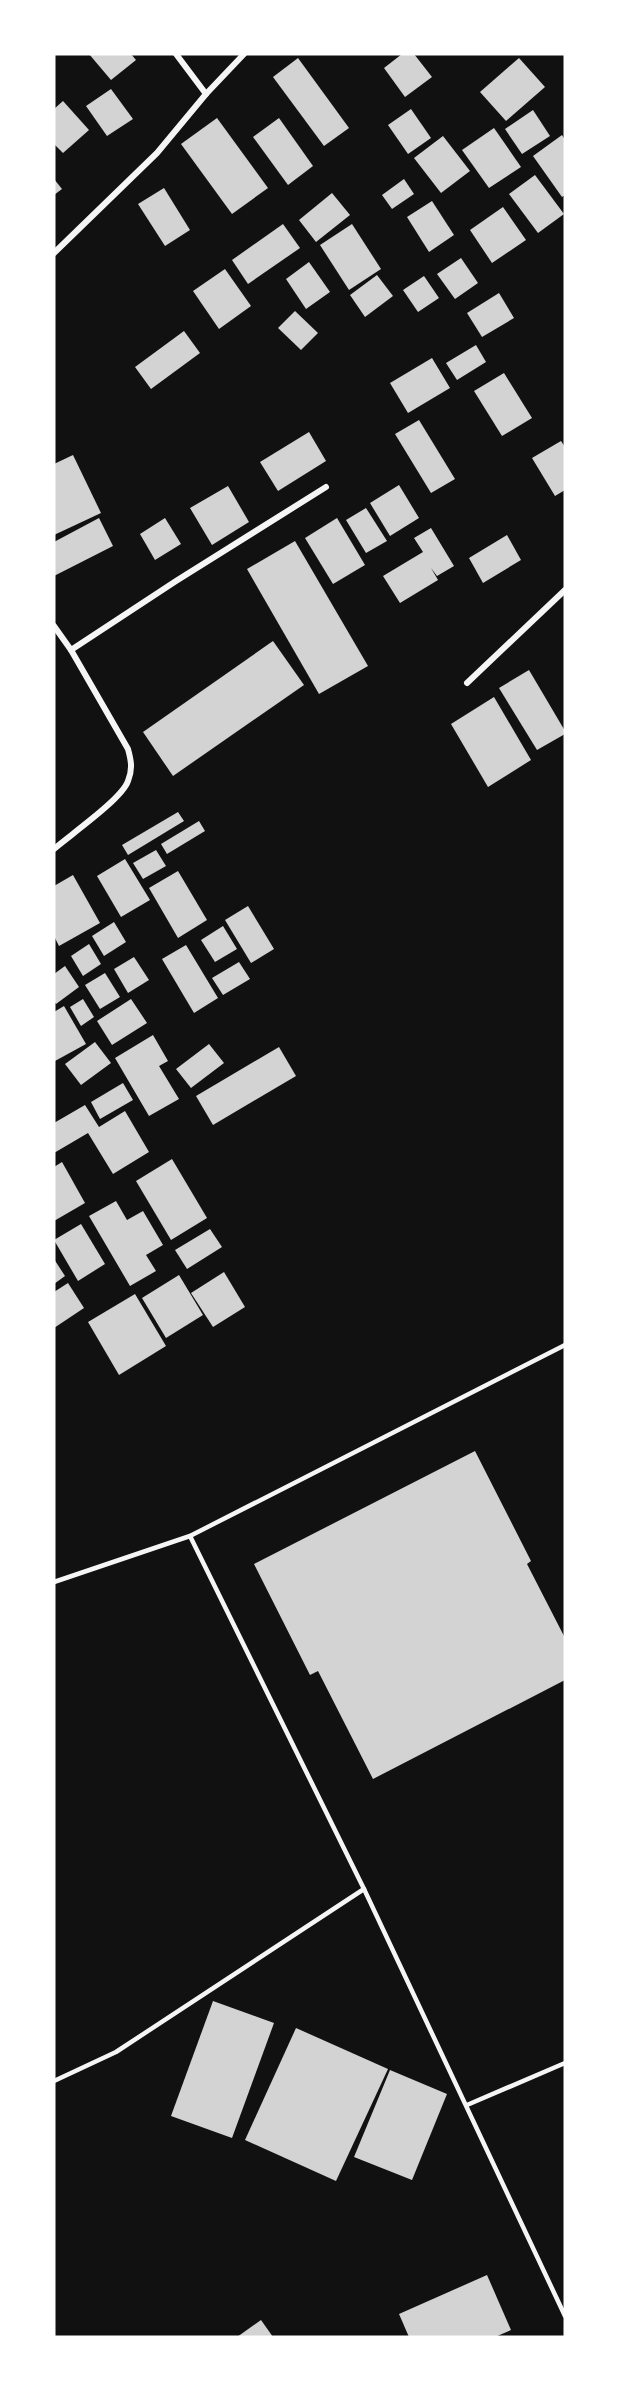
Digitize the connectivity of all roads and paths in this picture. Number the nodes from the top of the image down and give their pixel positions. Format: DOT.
graph roads {
  1 [pos="176,54"];
  2 [pos="244,54"];
  3 [pos="206,94"];
  4 [pos="54,253"];
  5 [pos="326,487"];
  6 [pos="565,590"];
  7 [pos="54,626"];
  8 [pos="72,650"];
  9 [pos="467,683"];
  10 [pos="54,849"];
  11 [pos="565,1345"];
  12 [pos="190,1536"];
  13 [pos="54,1582"];
  14 [pos="364,1889"];
  15 [pos="565,2063"];
  16 [pos="54,2081"];
  17 [pos="467,2105"];
  18 [pos="565,2316"];
  1 -- 3 [label="street"];
  2 -- 3 [label="street"];
  3 -- 4 [label="street"];
  5 -- 8 [label="street"];
  6 -- 9 [label="street"];
  7 -- 8 [label="street"];
  8 -- 10 [label="street"];
  11 -- 12 [label="lane"];
  12 -- 13 [label="lane"];
  12 -- 14 [label="lane"];
  14 -- 16 [label="lane"];
  14 -- 17 [label="lane"];
  15 -- 17 [label="lane"];
  17 -- 18 [label="lane"];
}
